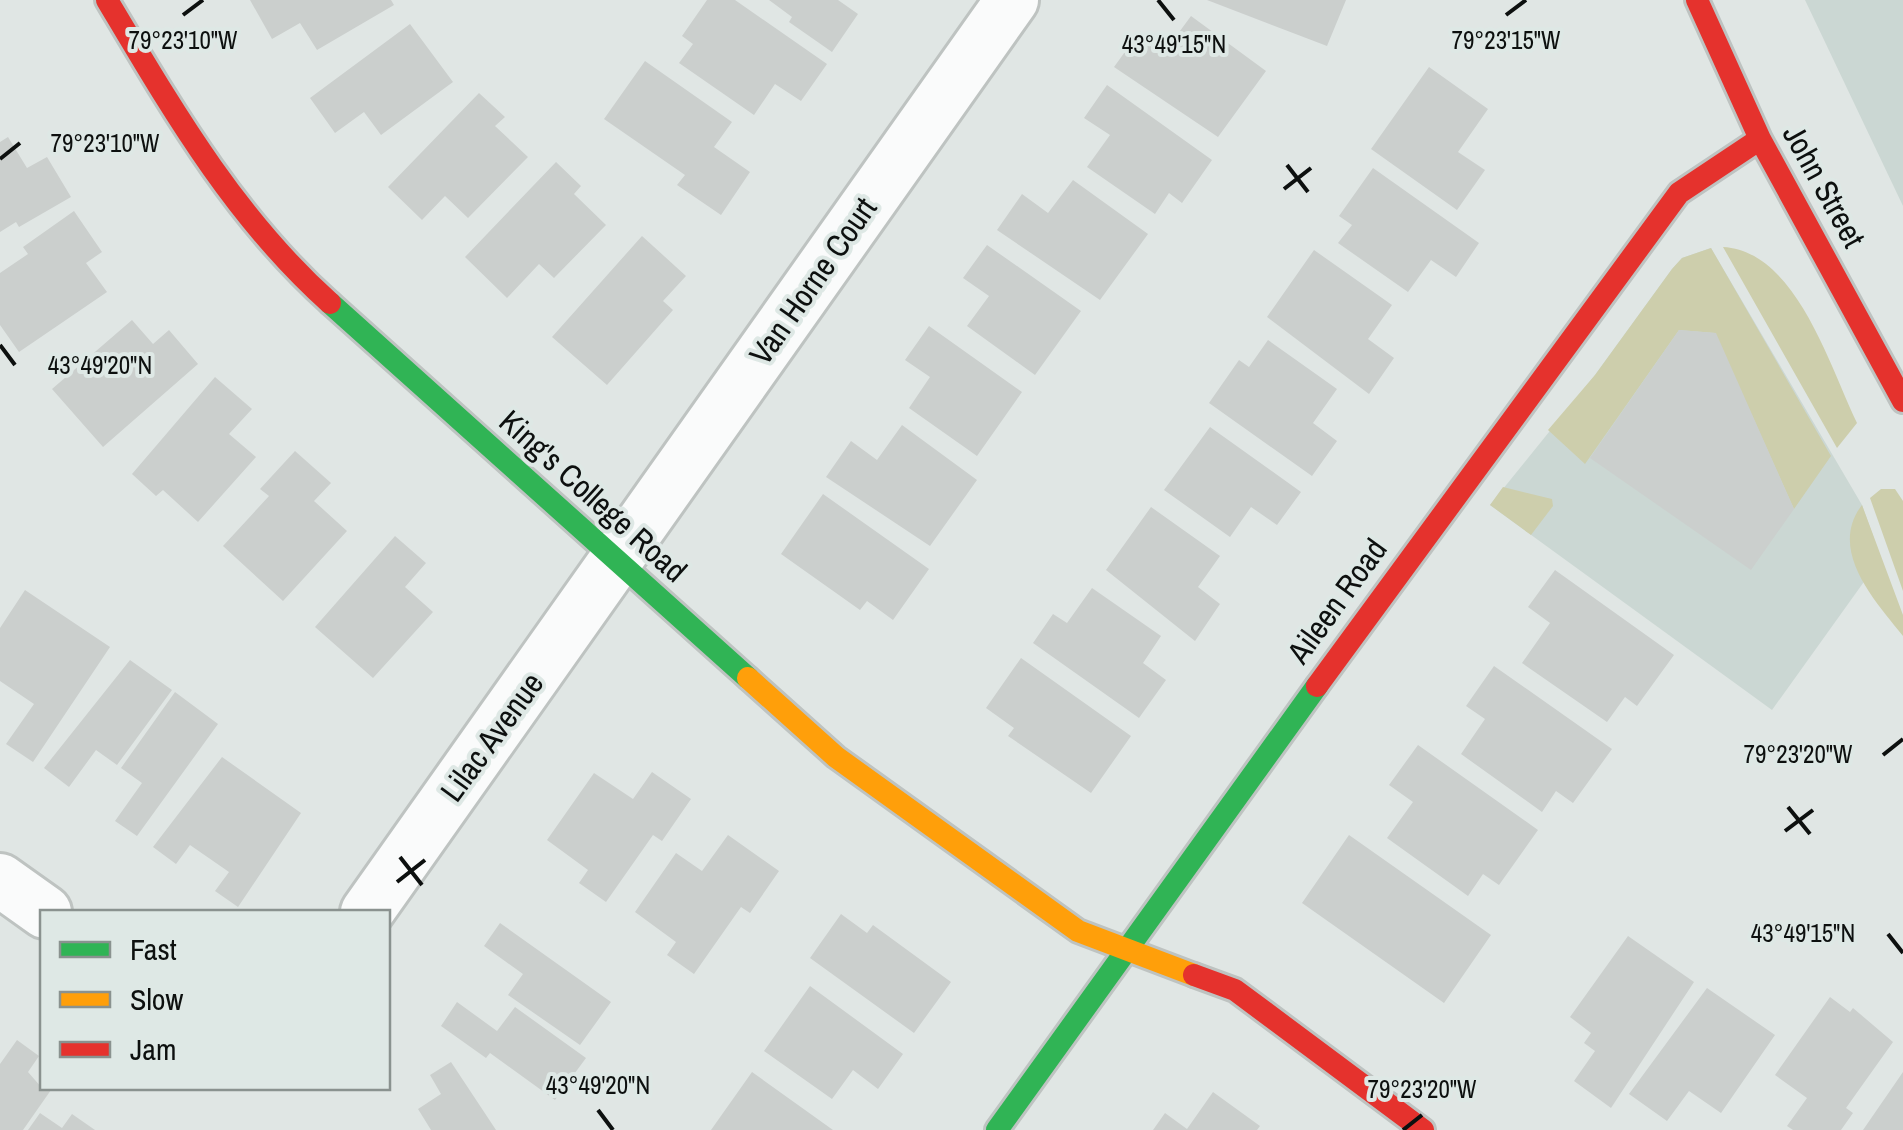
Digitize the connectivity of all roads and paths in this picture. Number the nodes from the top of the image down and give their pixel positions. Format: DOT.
graph roads {
  1 [pos="106,0"];
  2 [pos="1012,0"];
  3 [pos="1697,0"];
  4 [pos="1760,139"];
  5 [pos="1903,400"];
  6 [pos="615,561"];
  7 [pos="0,880"];
  8 [pos="41,910"];
  9 [pos="368,910"];
  10 [pos="1123,950"];
  11 [pos="996,1130"];
  12 [pos="1423,1130"];
  1 -- 6 [label="street, King's College Road"];
  2 -- 6 [label="street, Van Horne Court"];
  3 -- 4 [label="street, John Street"];
  4 -- 5 [label="street, John Street"];
  4 -- 10 [label="street, Aileen Road"];
  6 -- 9 [label="street, Lilac Avenue"];
  6 -- 10 [label="street, King's College Road"];
  7 -- 8 [label="street"];
  10 -- 11 [label="street, Aileen Road"];
  10 -- 12 [label="street, King's College Road"];
}
